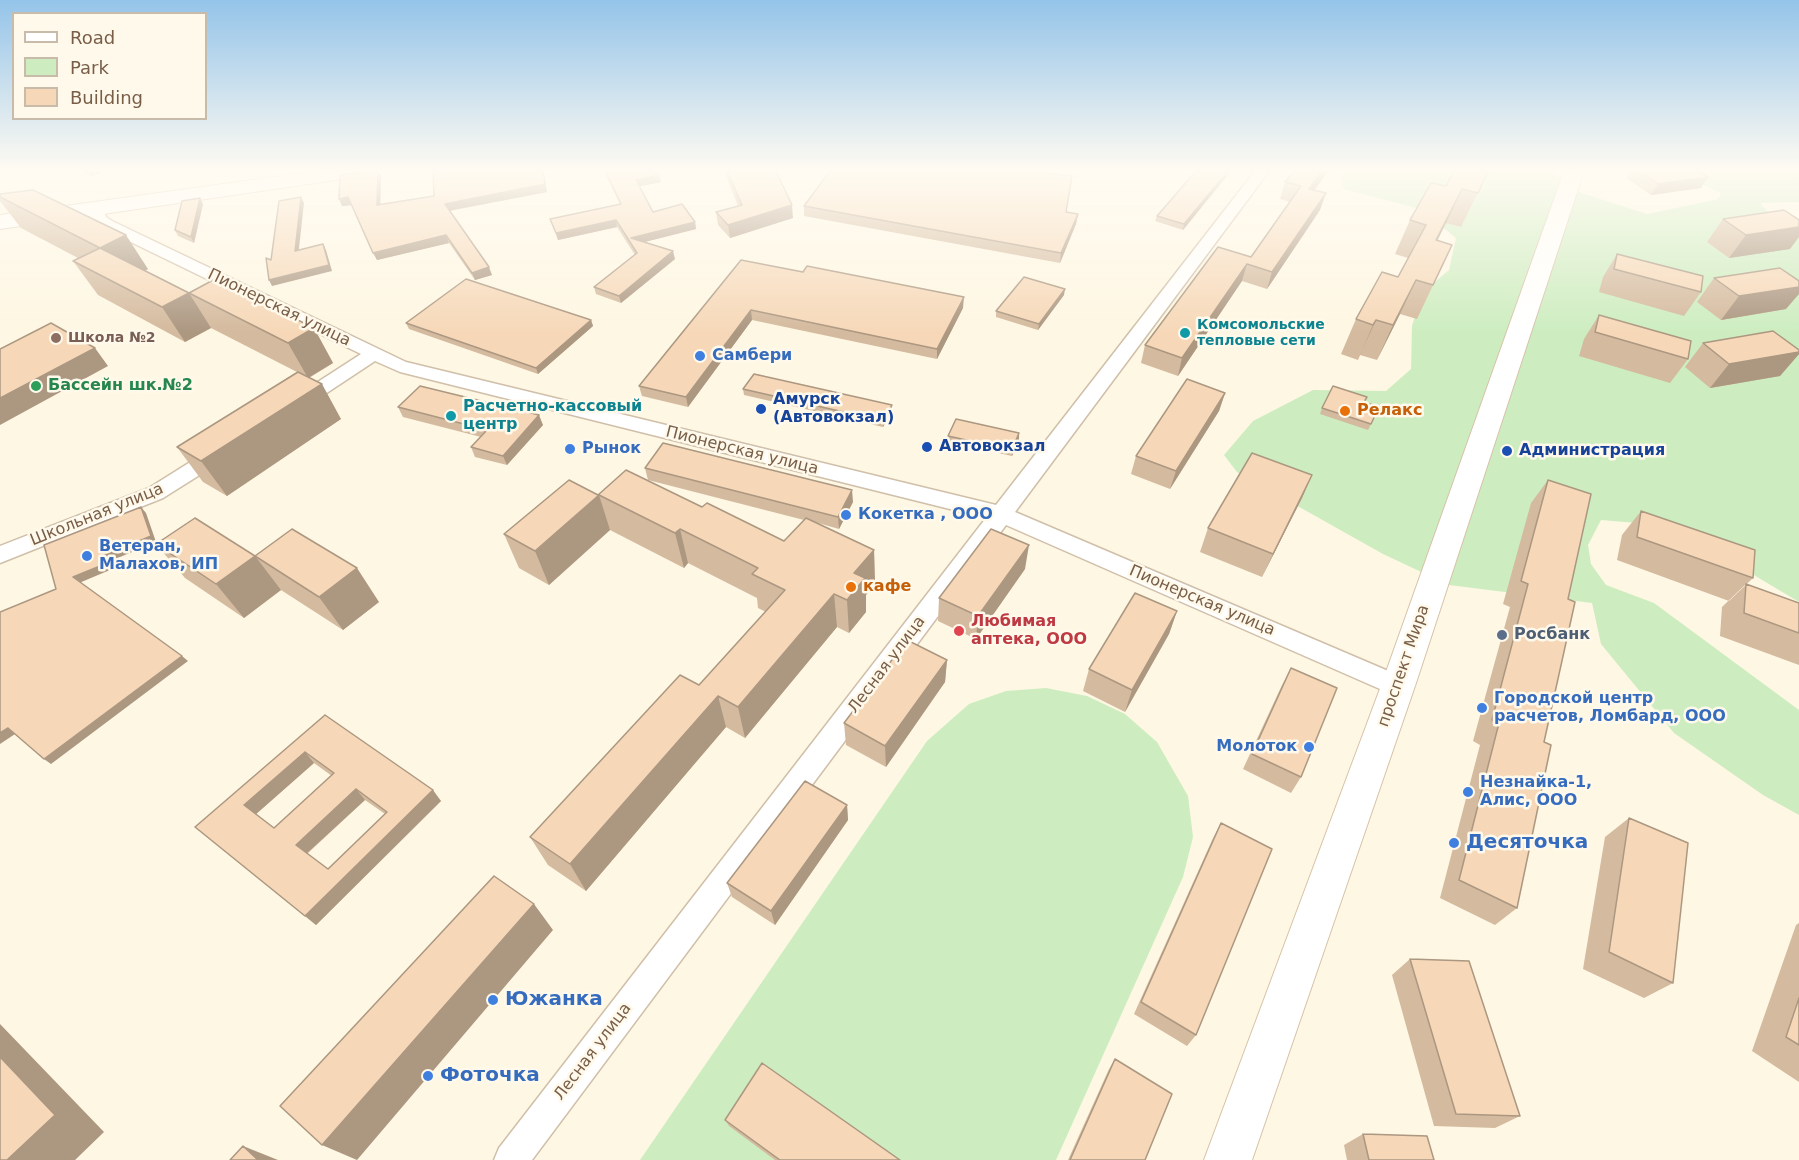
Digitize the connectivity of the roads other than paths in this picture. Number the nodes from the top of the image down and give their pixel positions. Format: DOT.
graph roads {
  1 [pos="108,225"];
  2 [pos="1221,225"];
  3 [pos="1556,225"];
  4 [pos="374,354"];
  5 [pos="284,412"];
  6 [pos="235,443"];
  7 [pos="1001,514"];
  8 [pos="0,555"];
  9 [pos="1398,686"];
  10 [pos="511,1160"];
  11 [pos="1228,1160"];
  1 -- 4 [label="street, Пионерская улица"];
  2 -- 7 [label="street, Лесная улица"];
  3 -- 9 [label="street, проспект Мира"];
  4 -- 5 [label="street"];
  4 -- 7 [label="street, Пионерская улица"];
  6 -- 8 [label="street, Школьная улица"];
  7 -- 9 [label="street, Пионерская улица"];
  7 -- 10 [label="street, Лесная улица"];
  9 -- 11 [label="street, проспект Мира"];
}
